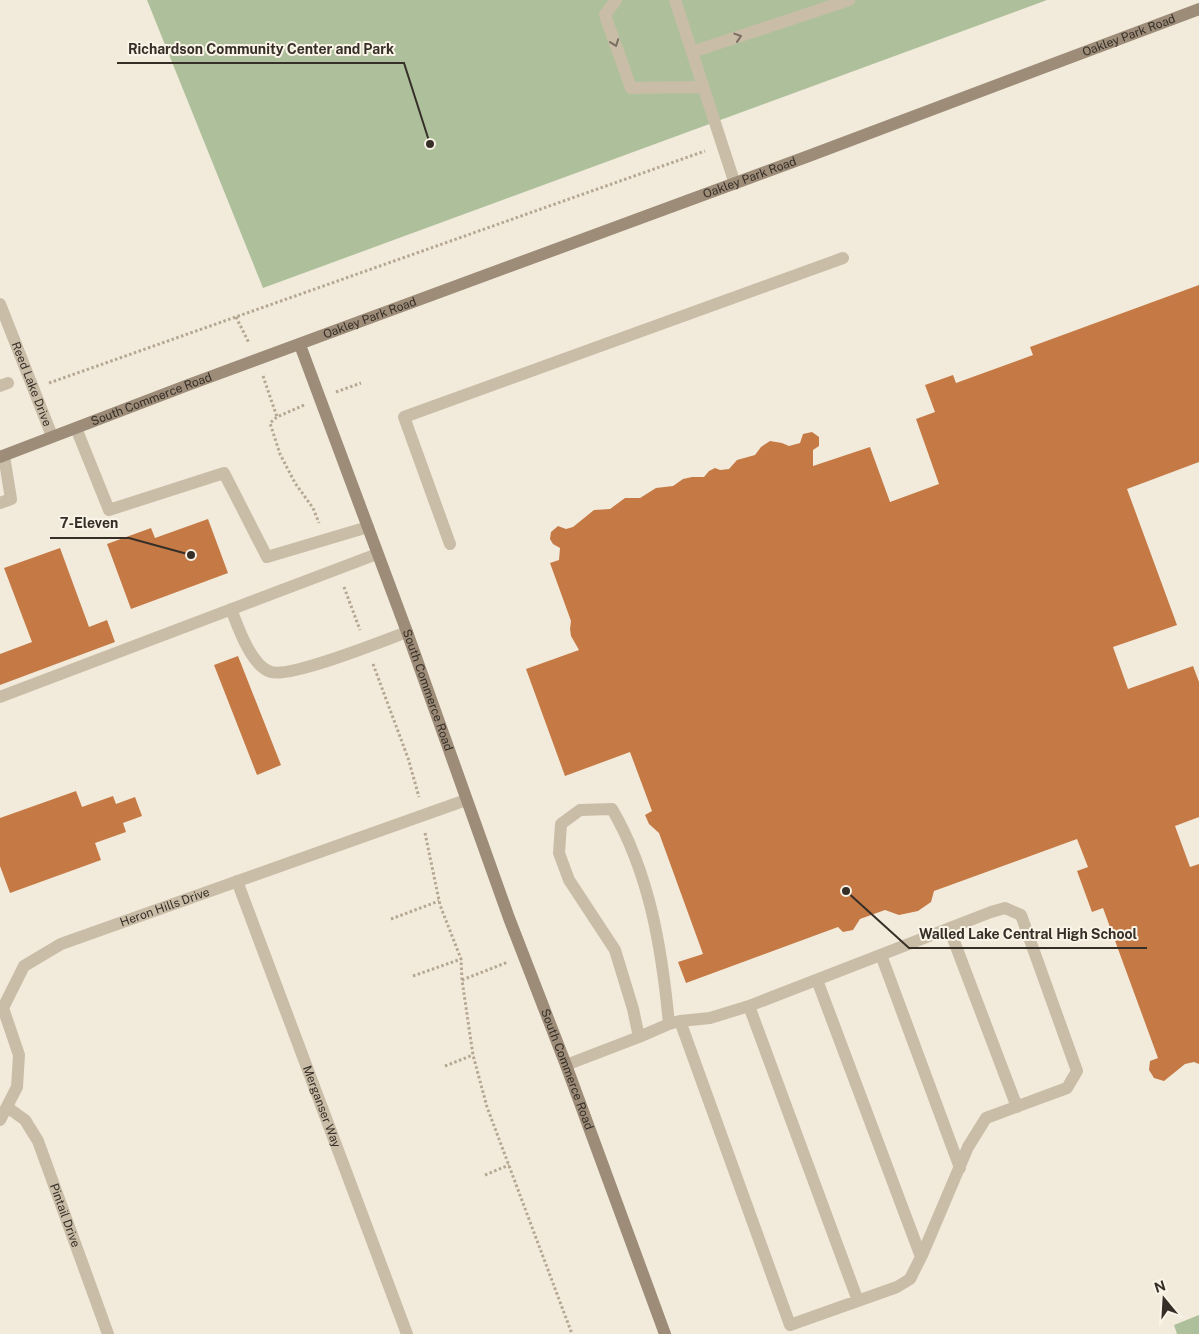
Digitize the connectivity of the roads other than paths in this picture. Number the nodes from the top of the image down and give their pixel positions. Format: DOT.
graph roads {
  1 [pos="616,0"];
  2 [pos="675,0"];
  3 [pos="849,0"];
  4 [pos="1199,9"];
  5 [pos="692,52"];
  6 [pos="703,87"];
  7 [pos="735,184"];
  8 [pos="843,258"];
  9 [pos="0,304"];
  10 [pos="300,345"];
  11 [pos="76,428"];
  12 [pos="52,436"];
  13 [pos="2,456"];
  14 [pos="0,503"];
  15 [pos="368,527"];
  16 [pos="450,544"];
  17 [pos="378,554"];
  18 [pos="231,609"];
  19 [pos="407,632"];
  20 [pos="0,697"];
  21 [pos="466,800"];
  22 [pos="237,880"];
  23 [pos="949,928"];
  24 [pos="881,955"];
  25 [pos="817,980"];
  26 [pos="749,1006"];
  27 [pos="674,1022"];
  28 [pos="639,1037"];
  29 [pos="566,1065"];
  30 [pos="7,1107"];
  31 [pos="1017,1107"];
  32 [pos="0,1120"];
  33 [pos="960,1168"];
  34 [pos="921,1257"];
  35 [pos="858,1301"];
  36 [pos="108,1334"];
  37 [pos="407,1334"];
  38 [pos="665,1334"];
  1 -- 6 [label="street, one-way"];
  2 -- 5 [label="street"];
  5 -- 3 [label="street, one-way"];
  4 -- 7 [label="street, Oakley Park Road"];
  5 -- 6 [label="street"];
  6 -- 7 [label="street"];
  7 -- 10 [label="street, Oakley Park Road"];
  8 -- 16 [label="street"];
  9 -- 12 [label="street, Reed Lake Drive"];
  10 -- 11 [label="street, South Commerce Road"];
  10 -- 15 [label="street, South Commerce Road"];
  11 -- 12 [label="street, South Commerce Road"];
  11 -- 15 [label="street"];
  12 -- 13 [label="street, South Commerce Road"];
  13 -- 14 [label="street"];
  15 -- 17 [label="street, South Commerce Road"];
  17 -- 18 [label="street"];
  17 -- 19 [label="street, South Commerce Road"];
  18 -- 19 [label="street"];
  18 -- 20 [label="street"];
  19 -- 21 [label="street, South Commerce Road"];
  21 -- 22 [label="street, Heron Hills Drive"];
  21 -- 29 [label="street, South Commerce Road"];
  22 -- 30 [label="street, Heron Hills Drive"];
  22 -- 37 [label="street, Merganser Way"];
  23 -- 24 [label="street"];
  23 -- 31 [label="street"];
  23 -- 31 [label="street"];
  24 -- 25 [label="street"];
  24 -- 33 [label="street"];
  25 -- 26 [label="street"];
  25 -- 34 [label="street"];
  26 -- 27 [label="street"];
  26 -- 35 [label="street"];
  27 -- 28 [label="street"];
  27 -- 28 [label="street"];
  27 -- 35 [label="street"];
  28 -- 29 [label="street"];
  29 -- 38 [label="street, South Commerce Road"];
  30 -- 32 [label="street, Heron Hills Drive"];
  30 -- 36 [label="street, Pintail Drive"];
  31 -- 33 [label="street"];
  33 -- 34 [label="street"];
  34 -- 35 [label="street"];
}
